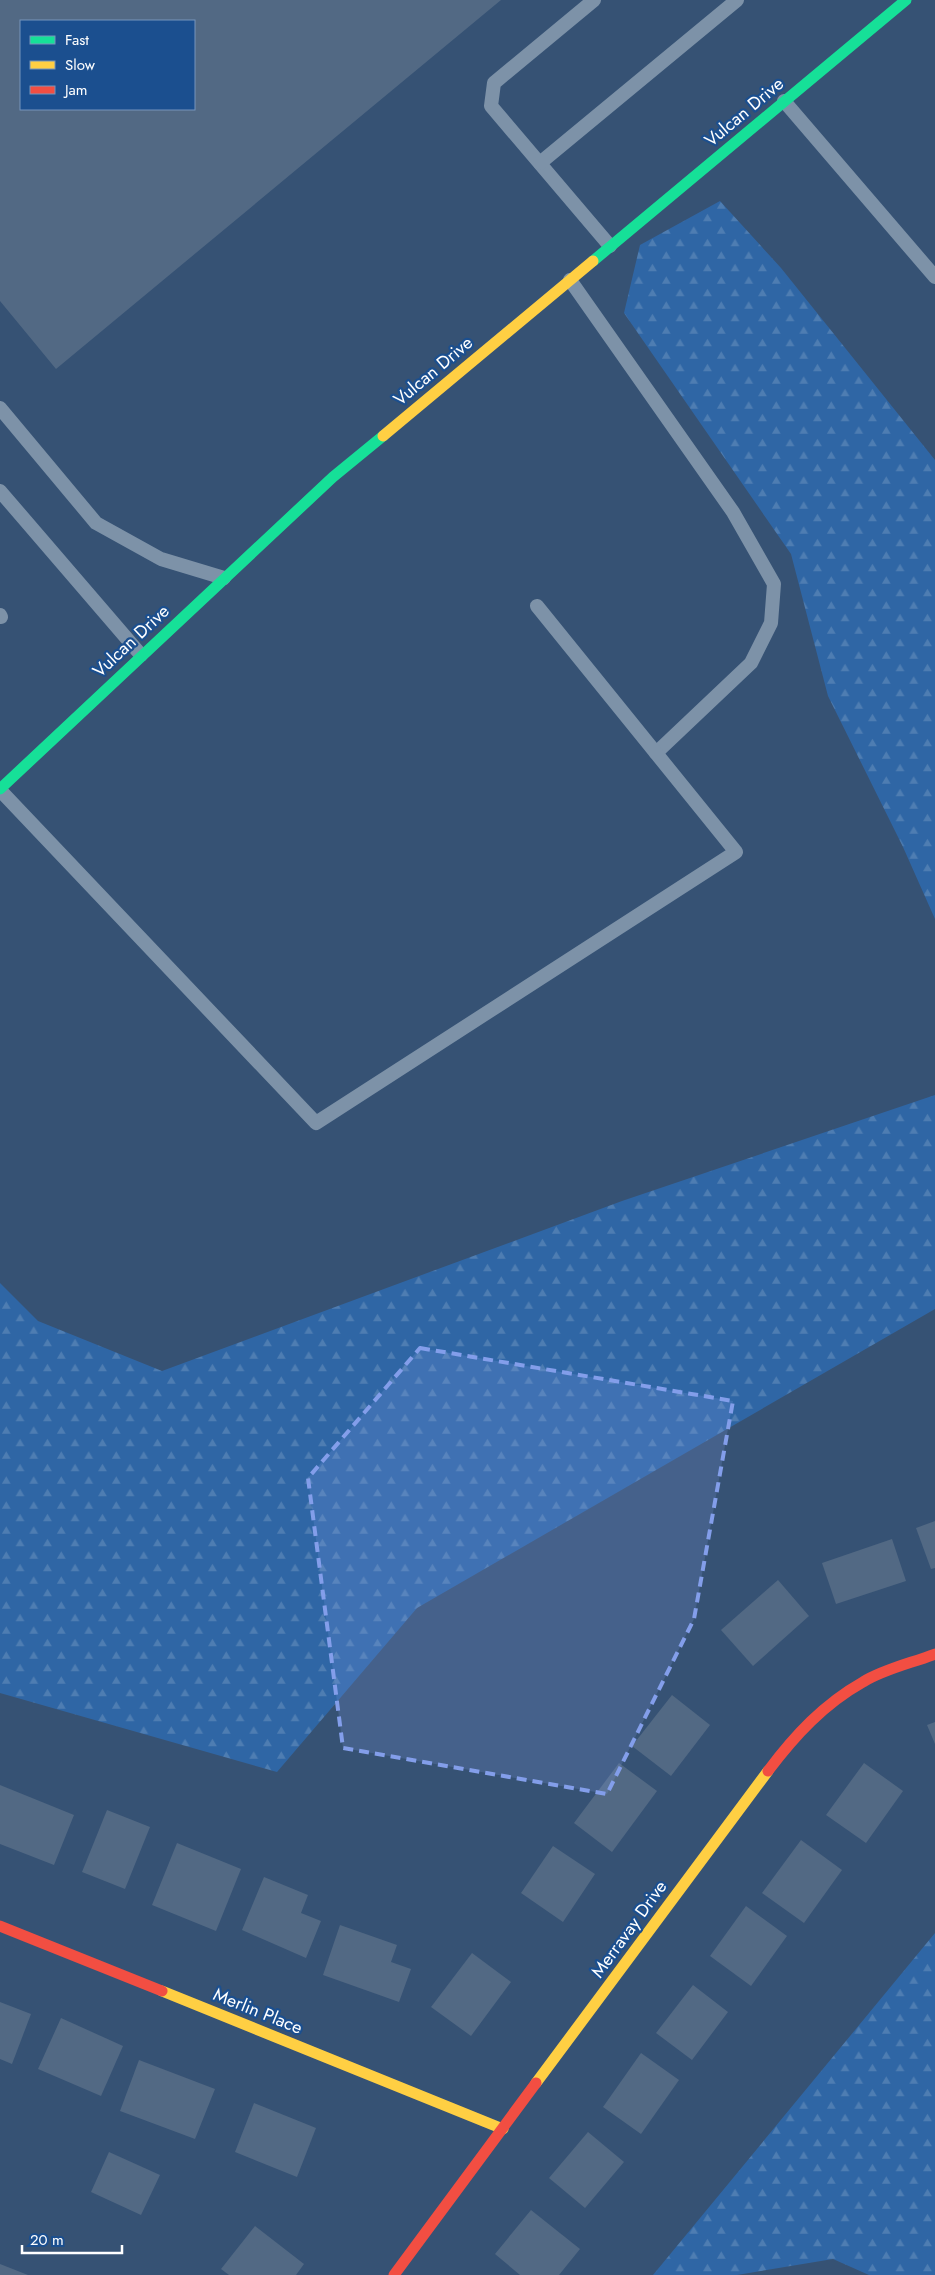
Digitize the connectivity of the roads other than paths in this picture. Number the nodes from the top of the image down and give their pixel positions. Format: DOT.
graph roads {
  1 [pos="594,0"];
  2 [pos="738,0"];
  3 [pos="906,0"];
  4 [pos="784,101"];
  5 [pos="540,163"];
  6 [pos="610,246"];
  7 [pos="935,277"];
  8 [pos="570,280"];
  9 [pos="0,408"];
  10 [pos="0,491"];
  11 [pos="224,578"];
  12 [pos="537,606"];
  13 [pos="142,655"];
  14 [pos="656,753"];
  15 [pos="0,789"];
  16 [pos="935,1654"];
  17 [pos="0,1926"];
  18 [pos="503,2129"];
  19 [pos="394,2275"];
  1 -- 5 [label="lane"];
  2 -- 5 [label="lane"];
  3 -- 4 [label="street, Vulcan Drive"];
  4 -- 6 [label="street, Vulcan Drive"];
  4 -- 7 [label="lane"];
  5 -- 6 [label="lane"];
  6 -- 8 [label="street, Vulcan Drive"];
  8 -- 11 [label="street, Vulcan Drive"];
  8 -- 14 [label="lane"];
  9 -- 11 [label="lane"];
  10 -- 13 [label="lane"];
  11 -- 13 [label="street, Vulcan Drive"];
  12 -- 14 [label="lane"];
  13 -- 15 [label="street, Vulcan Drive"];
  14 -- 15 [label="lane"];
  16 -- 18 [label="street, Merravay Drive"];
  17 -- 18 [label="street, Merlin Place"];
  18 -- 19 [label="street, Merravay Drive"];
}
